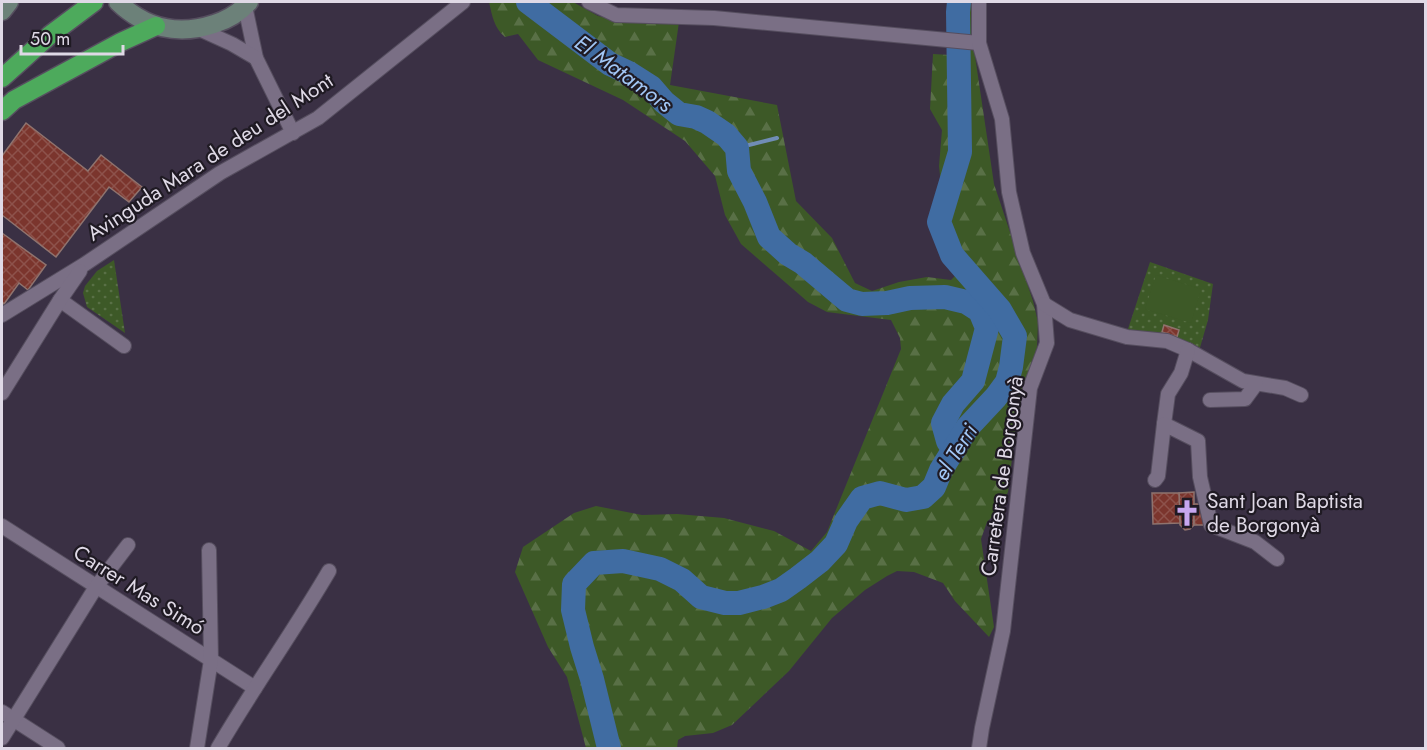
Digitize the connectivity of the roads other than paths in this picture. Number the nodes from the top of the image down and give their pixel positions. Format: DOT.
graph roads {
  1 [pos="9,2"];
  2 [pos="80,2"];
  3 [pos="94,2"];
  4 [pos="118,2"];
  5 [pos="463,2"];
  6 [pos="588,2"];
  7 [pos="979,2"];
  8 [pos="247,4"];
  9 [pos="2,11"];
  10 [pos="156,26"];
  11 [pos="199,29"];
  12 [pos="979,43"];
  13 [pos="256,58"];
  14 [pos="2,63"];
  15 [pos="2,78"];
  16 [pos="2,111"];
  17 [pos="293,133"];
  18 [pos="85,264"];
  19 [pos="60,300"];
  20 [pos="1044,304"];
  21 [pos="2,315"];
  22 [pos="124,346"];
  23 [pos="1188,350"];
  24 [pos="1256,384"];
  25 [pos="2,393"];
  26 [pos="1301,395"];
  27 [pos="1210,400"];
  28 [pos="1164,424"];
  29 [pos="1155,480"];
  30 [pos="2,526"];
  31 [pos="128,545"];
  32 [pos="209,550"];
  33 [pos="1277,559"];
  34 [pos="329,571"];
  35 [pos="96,587"];
  36 [pos="211,660"];
  37 [pos="255,688"];
  38 [pos="7,716"];
  39 [pos="2,738"];
  40 [pos="58,748"];
  41 [pos="197,748"];
  42 [pos="218,748"];
  43 [pos="980,748"];
  1 -- 9 [label="main road"];
  2 -- 14 [label="highway"];
  3 -- 15 [label="highway"];
  4 -- 10 [label="main road"];
  5 -- 17 [label="street, Avinguda Mara de deu del Mont"];
  6 -- 12 [label="street"];
  7 -- 12 [label="street, Carretera de Borgonyà"];
  8 -- 11 [label="main road"];
  8 -- 13 [label="street"];
  10 -- 11 [label="main road"];
  10 -- 16 [label="highway"];
  11 -- 13 [label="street"];
  12 -- 20 [label="street, Carretera de Borgonyà"];
  13 -- 17 [label="street"];
  17 -- 18 [label="street, Avinguda Mara de deu del Mont"];
  18 -- 19 [label="street"];
  18 -- 21 [label="street, Avinguda Mara de deu del Mont"];
  19 -- 22 [label="street"];
  19 -- 25 [label="street"];
  20 -- 23 [label="street"];
  20 -- 43 [label="street, Carretera de Borgonyà"];
  23 -- 24 [label="street"];
  23 -- 28 [label="street"];
  24 -- 26 [label="street"];
  24 -- 27 [label="street"];
  28 -- 29 [label="street"];
  28 -- 33 [label="street"];
  30 -- 35 [label="street, Carrer Mas Simó"];
  31 -- 35 [label="street"];
  32 -- 36 [label="street"];
  34 -- 37 [label="street"];
  35 -- 36 [label="street, Carrer Mas Simó"];
  35 -- 38 [label="street"];
  36 -- 37 [label="street, Carrer Mas Simó"];
  36 -- 41 [label="street"];
  37 -- 42 [label="street"];
  38 -- 39 [label="street"];
  38 -- 40 [label="street"];
}
